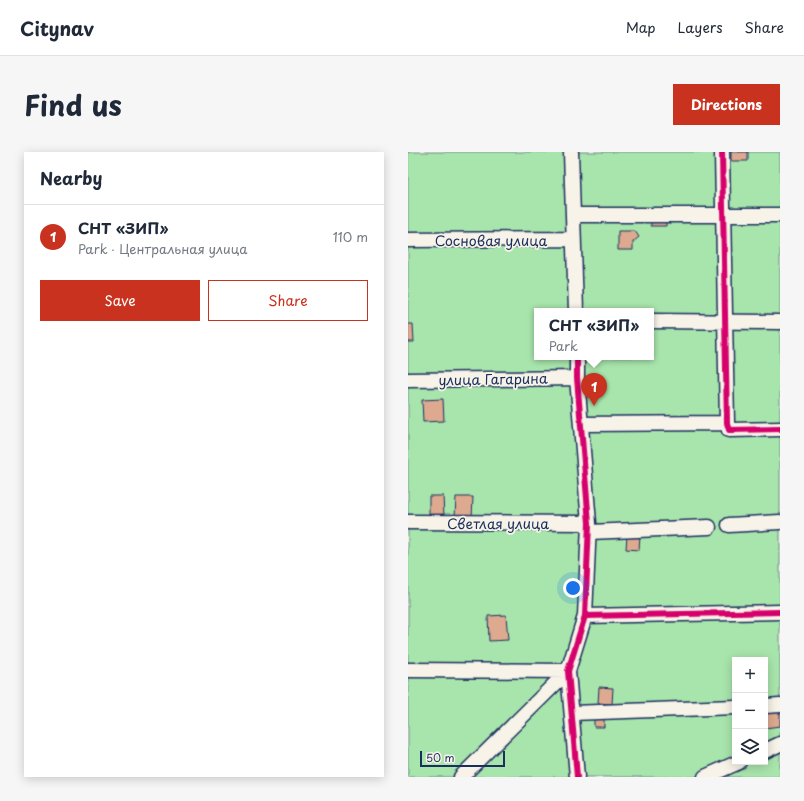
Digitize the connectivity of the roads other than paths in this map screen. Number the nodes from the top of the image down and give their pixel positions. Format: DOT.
graph roads {
  1 [pos="571,152"];
  2 [pos="722,152"];
  3 [pos="573,215"];
  4 [pos="724,215"];
  5 [pos="780,215"];
  6 [pos="573,239"];
  7 [pos="408,240"];
  8 [pos="576,308"];
  9 [pos="654,321"];
  10 [pos="726,321"];
  11 [pos="780,322"];
  12 [pos="577,360"];
  13 [pos="577,378"];
  14 [pos="408,380"];
  15 [pos="727,423"];
  16 [pos="581,424"];
  17 [pos="780,430"];
  18 [pos="408,522"];
  19 [pos="780,522"];
  20 [pos="729,525"];
  21 [pos="708,527"];
  22 [pos="589,528"];
  23 [pos="780,612"];
  24 [pos="585,616"];
  25 [pos="408,670"];
  26 [pos="568,671"];
  27 [pos="780,705"];
  28 [pos="768,706"];
  29 [pos="732,707"];
  30 [pos="572,713"];
  31 [pos="780,744"];
  32 [pos="768,750"];
  33 [pos="735,765"];
  34 [pos="722,774"];
  35 [pos="461,777"];
  36 [pos="577,777"];
  37 [pos="706,777"];
  1 -- 3 [label="street"];
  2 -- 4 [label="street"];
  3 -- 4 [label="street"];
  3 -- 6 [label="street"];
  4 -- 5 [label="street"];
  4 -- 10 [label="street"];
  6 -- 7 [label="street, Сосновая улица"];
  6 -- 8 [label="street"];
  9 -- 10 [label="street"];
  10 -- 11 [label="street"];
  10 -- 15 [label="street"];
  12 -- 13 [label="street"];
  13 -- 14 [label="street, улица Гагарина"];
  13 -- 16 [label="street"];
  15 -- 16 [label="street"];
  15 -- 17 [label="street"];
  16 -- 22 [label="street"];
  18 -- 22 [label="street, Светлая улица"];
  19 -- 20 [label="street"];
  21 -- 22 [label="street, Светлая улица"];
  22 -- 24 [label="street"];
  23 -- 24 [label="street"];
  24 -- 26 [label="street"];
  25 -- 26 [label="street"];
  26 -- 30 [label="street"];
  26 -- 35 [label="street"];
  27 -- 28 [label="street"];
  29 -- 30 [label="street"];
  30 -- 36 [label="street"];
  31 -- 32 [label="street"];
  33 -- 34 [label="street"];
  34 -- 37 [label="street"];
}
